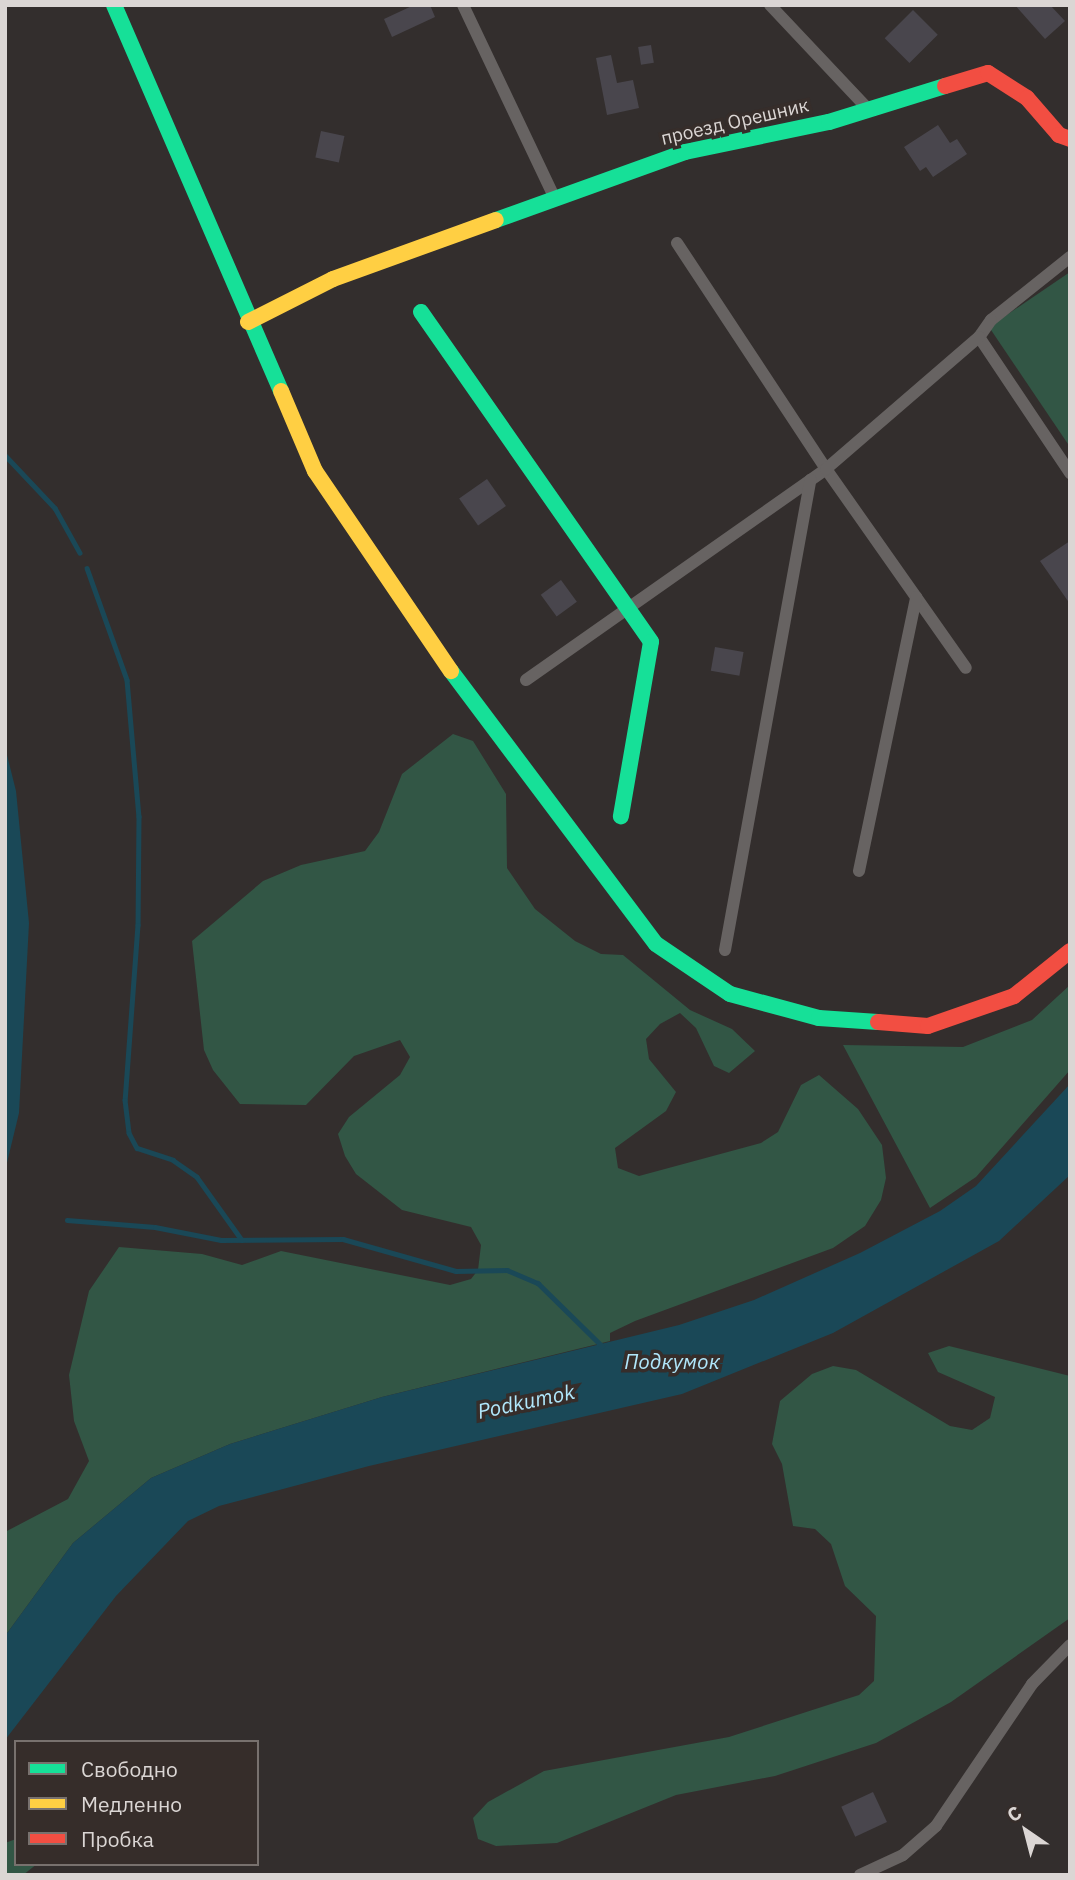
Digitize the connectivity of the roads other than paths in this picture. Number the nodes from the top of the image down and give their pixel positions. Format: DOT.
graph roads {
  1 [pos="114,5"];
  2 [pos="463,5"];
  3 [pos="770,5"];
  4 [pos="867,108"];
  5 [pos="1070,139"];
  6 [pos="554,197"];
  7 [pos="677,243"];
  8 [pos="1070,257"];
  9 [pos="421,312"];
  10 [pos="248,322"];
  11 [pos="979,337"];
  12 [pos="826,469"];
  13 [pos="1070,473"];
  14 [pos="810,480"];
  15 [pos="916,597"];
  16 [pos="627,608"];
  17 [pos="967,668"];
  18 [pos="526,680"];
  19 [pos="621,816"];
  20 [pos="859,871"];
  21 [pos="725,950"];
  22 [pos="1070,951"];
  23 [pos="1070,1645"];
  24 [pos="860,1875"];
  1 -- 10 [label="street"];
  2 -- 6 [label="street"];
  3 -- 4 [label="street"];
  4 -- 5 [label="street, проезд Орешник"];
  4 -- 6 [label="street, проезд Орешник"];
  6 -- 10 [label="street, проезд Орешник"];
  7 -- 12 [label="street"];
  8 -- 11 [label="street"];
  9 -- 16 [label="street"];
  10 -- 22 [label="street"];
  11 -- 12 [label="street"];
  11 -- 13 [label="street"];
  12 -- 14 [label="street"];
  12 -- 15 [label="street"];
  14 -- 16 [label="street"];
  14 -- 21 [label="street"];
  15 -- 17 [label="street"];
  15 -- 20 [label="street"];
  16 -- 18 [label="street"];
  16 -- 19 [label="street"];
  23 -- 24 [label="street"];
}
